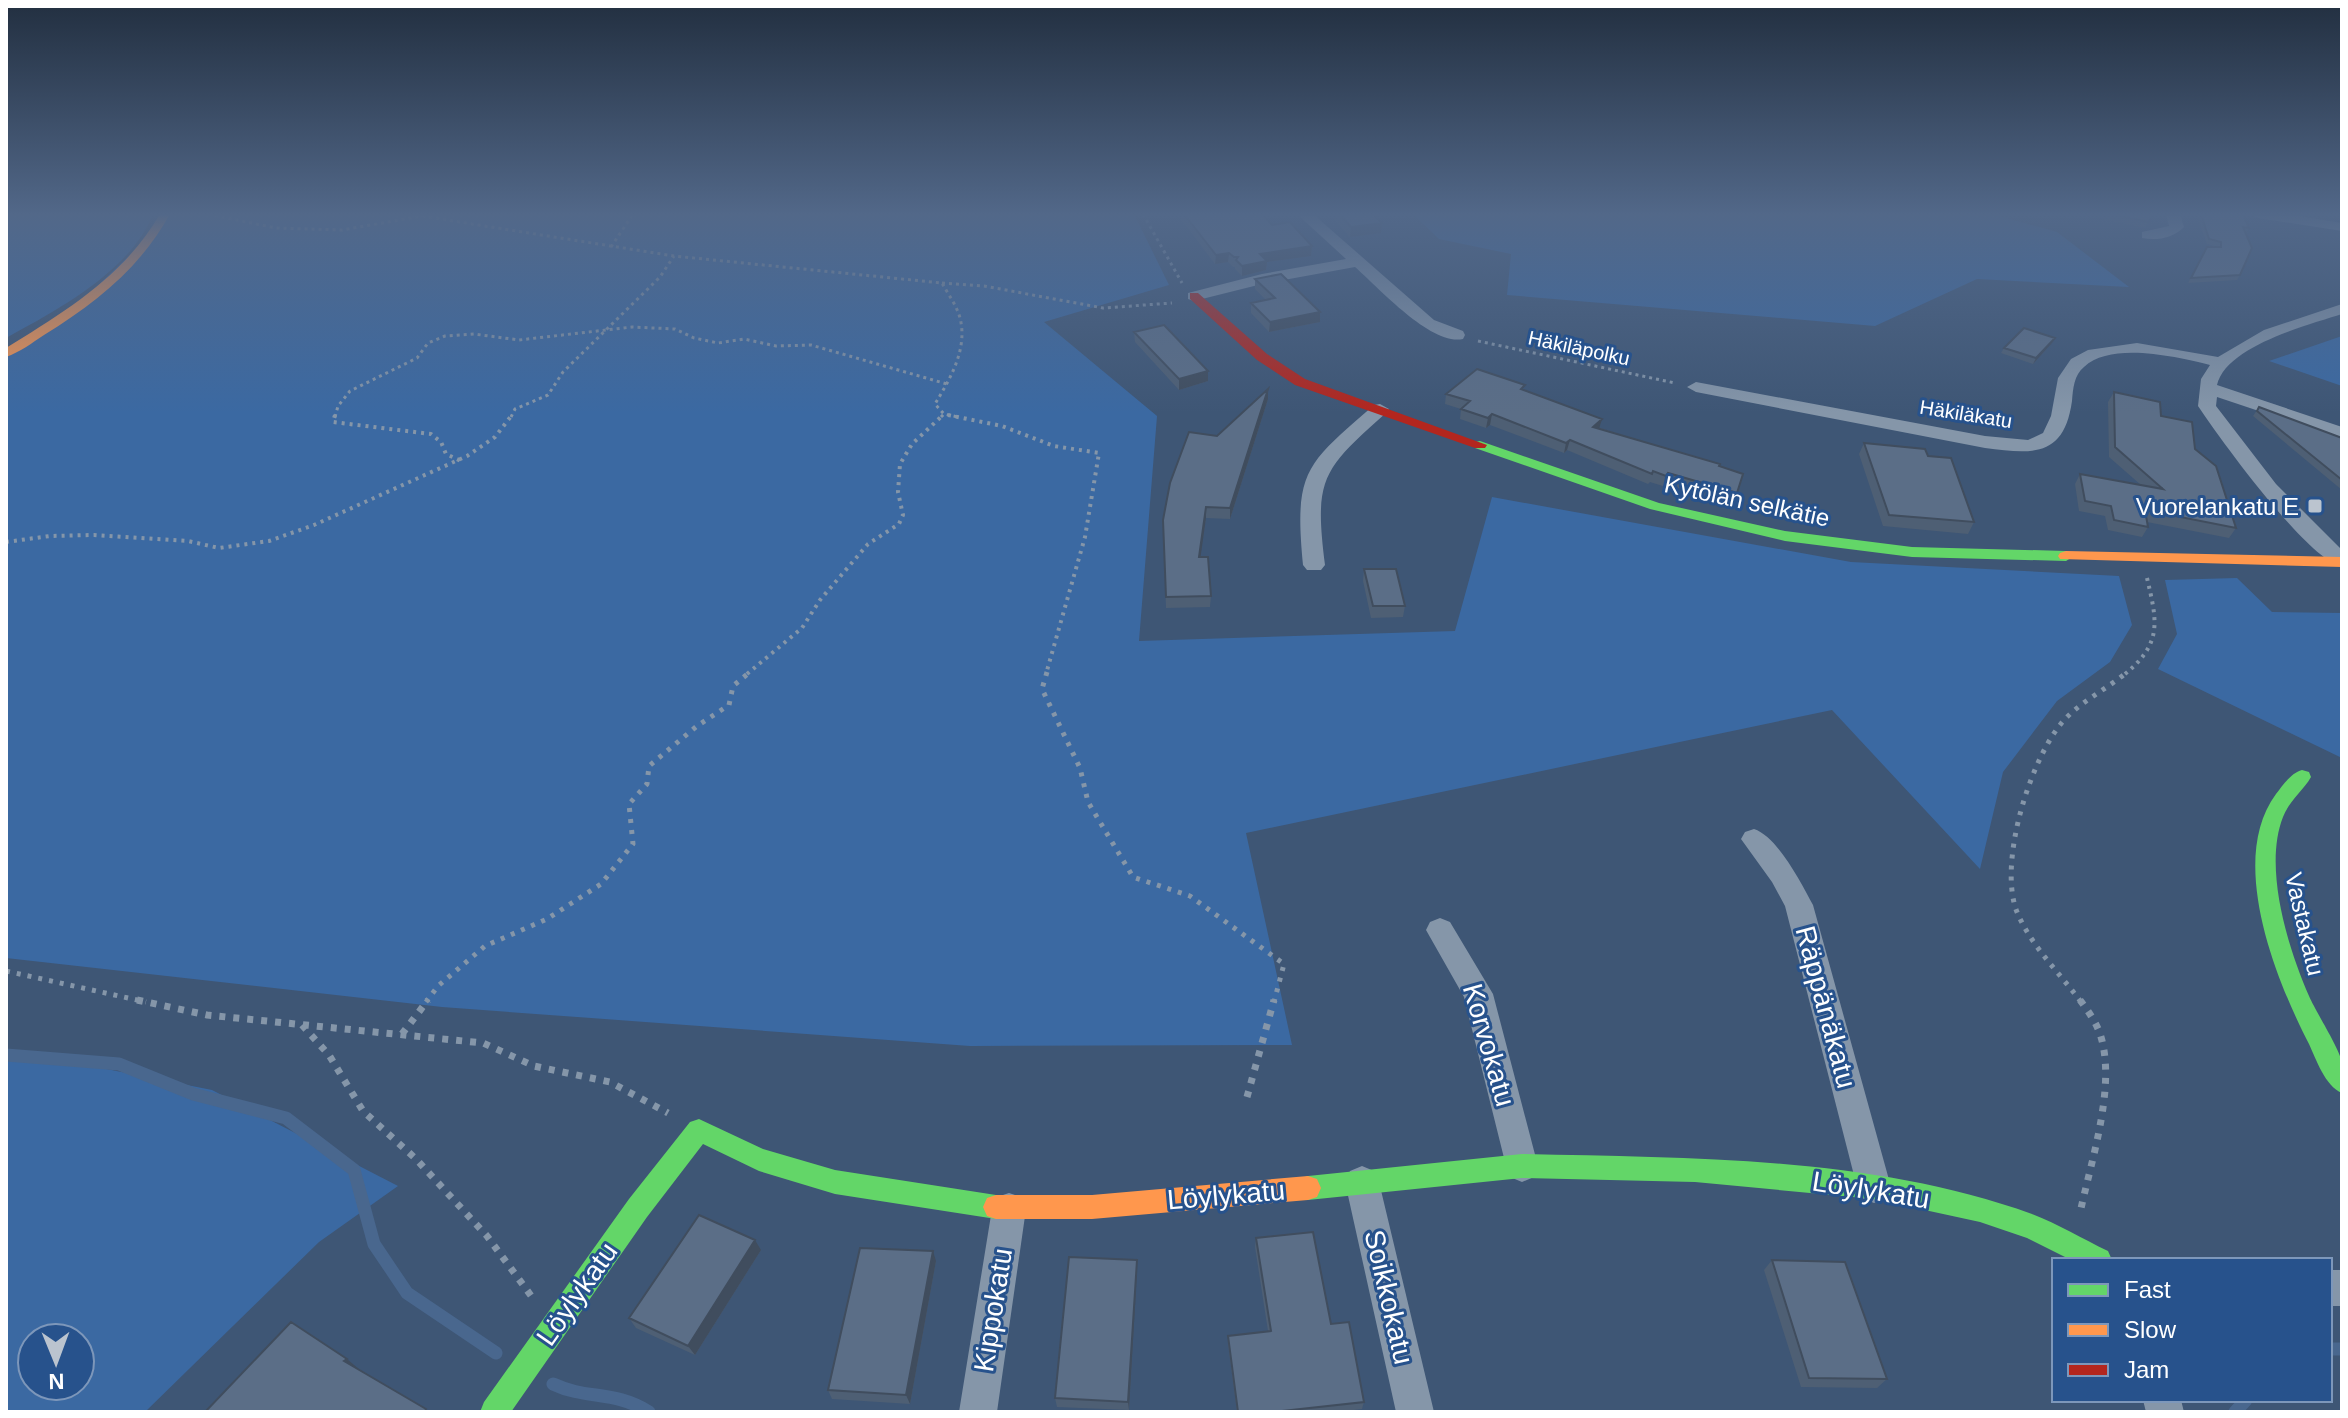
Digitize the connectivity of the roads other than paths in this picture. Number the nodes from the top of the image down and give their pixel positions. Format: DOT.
graph roads {
  1 [pos="111,280"];
  2 [pos="1258,280"];
  3 [pos="1377,280"];
  4 [pos="1187,299"];
  5 [pos="2342,309"];
  6 [pos="1457,335"];
  7 [pos="6,353"];
  8 [pos="2221,363"];
  9 [pos="1696,387"];
  10 [pos="2208,388"];
  11 [pos="1380,409"];
  12 [pos="2342,433"];
  13 [pos="2342,561"];
  14 [pos="1314,565"];
  15 [pos="2302,777"];
  16 [pos="1754,839"];
  17 [pos="1440,930"];
  18 [pos="2342,1082"];
  19 [pos="1522,1166"];
  20 [pos="1362,1182"];
  21 [pos="1874,1187"];
  22 [pos="1009,1209"];
  23 [pos="2096,1258"];
  24 [pos="494,1412"];
  25 [pos="978,1412"];
  26 [pos="1415,1412"];
  1 -- 7 [label="street"];
  2 -- 4 [label="street"];
  3 -- 6 [label="street"];
  4 -- 11 [label="street, Kytölän selkätie"];
  5 -- 8 [label="street"];
  8 -- 9 [label="street, Häkiläkatu"];
  8 -- 10 [label="street"];
  10 -- 12 [label="street"];
  10 -- 13 [label="street"];
  11 -- 13 [label="street, Kytölän selkätie"];
  11 -- 14 [label="street"];
  15 -- 18 [label="street, Vastakatu"];
  16 -- 21 [label="street, Räppänäkatu"];
  17 -- 19 [label="street, Korvokatu"];
  19 -- 20 [label="street, Löylykatu"];
  19 -- 21 [label="street, Löylykatu"];
  20 -- 22 [label="street, Löylykatu"];
  20 -- 26 [label="street, Soikkokatu"];
  21 -- 23 [label="street, Löylykatu"];
  22 -- 24 [label="street, Löylykatu"];
  22 -- 25 [label="street, Kippokatu"];
}
